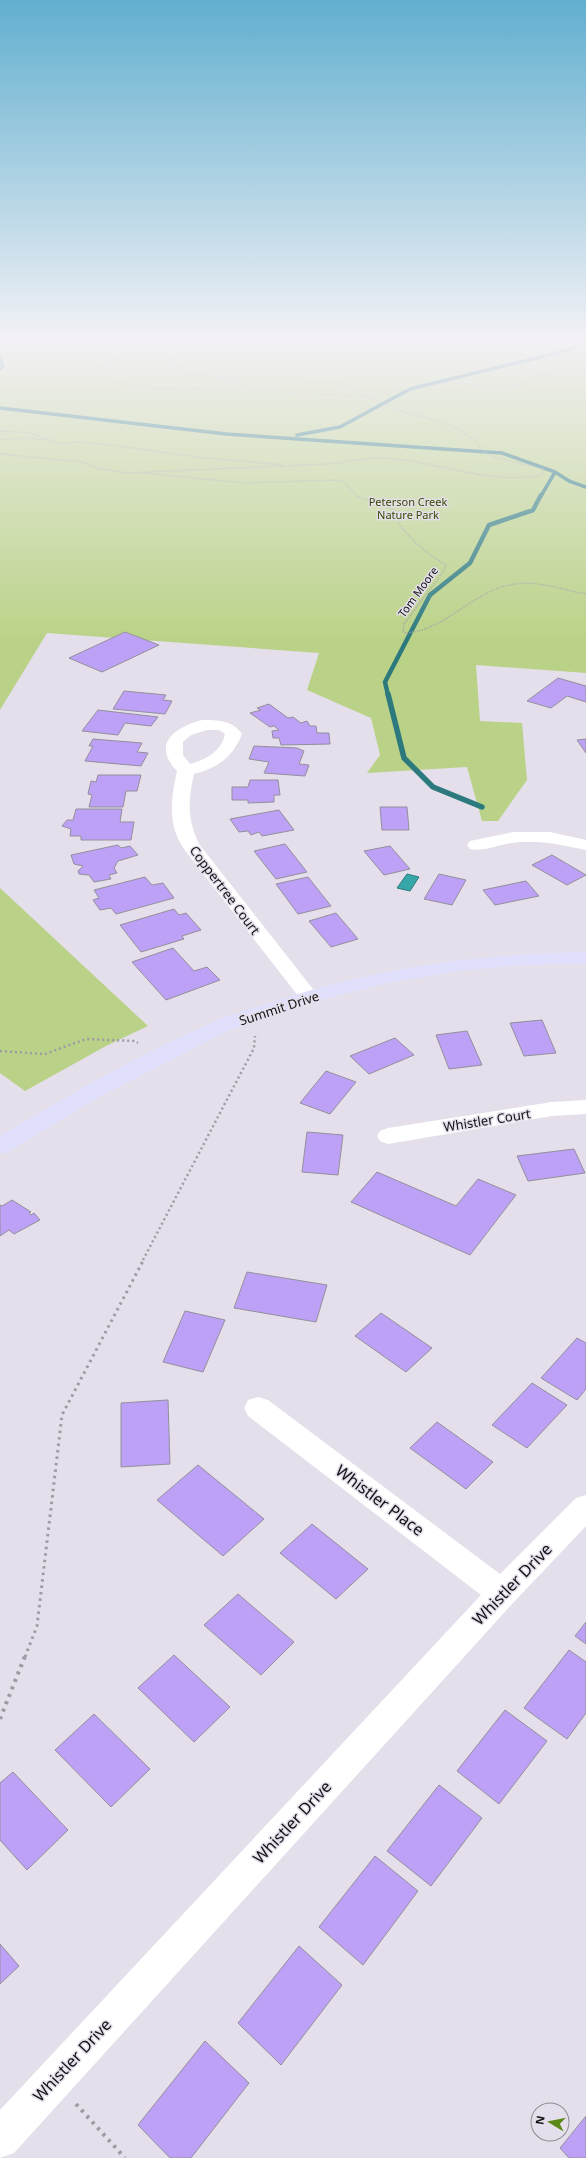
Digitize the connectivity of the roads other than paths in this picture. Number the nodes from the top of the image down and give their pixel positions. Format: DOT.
graph roads {
  1 [pos="186,770"];
  2 [pos="476,845"];
  3 [pos="586,845"];
  4 [pos="586,958"];
  5 [pos="308,997"];
  6 [pos="586,1107"];
  7 [pos="388,1136"];
  8 [pos="0,1146"];
  9 [pos="258,1408"];
  10 [pos="586,1507"];
  11 [pos="502,1593"];
  12 [pos="0,2139"];
  1 -- 5 [label="street, Coppertree Court"];
  2 -- 3 [label="street"];
  4 -- 5 [label="main road, Summit Drive"];
  5 -- 8 [label="main road, Summit Drive"];
  6 -- 7 [label="street, Whistler Court"];
  9 -- 11 [label="street, Whistler Place"];
  10 -- 11 [label="street, Whistler Drive"];
  11 -- 12 [label="street, Whistler Drive"];
}
